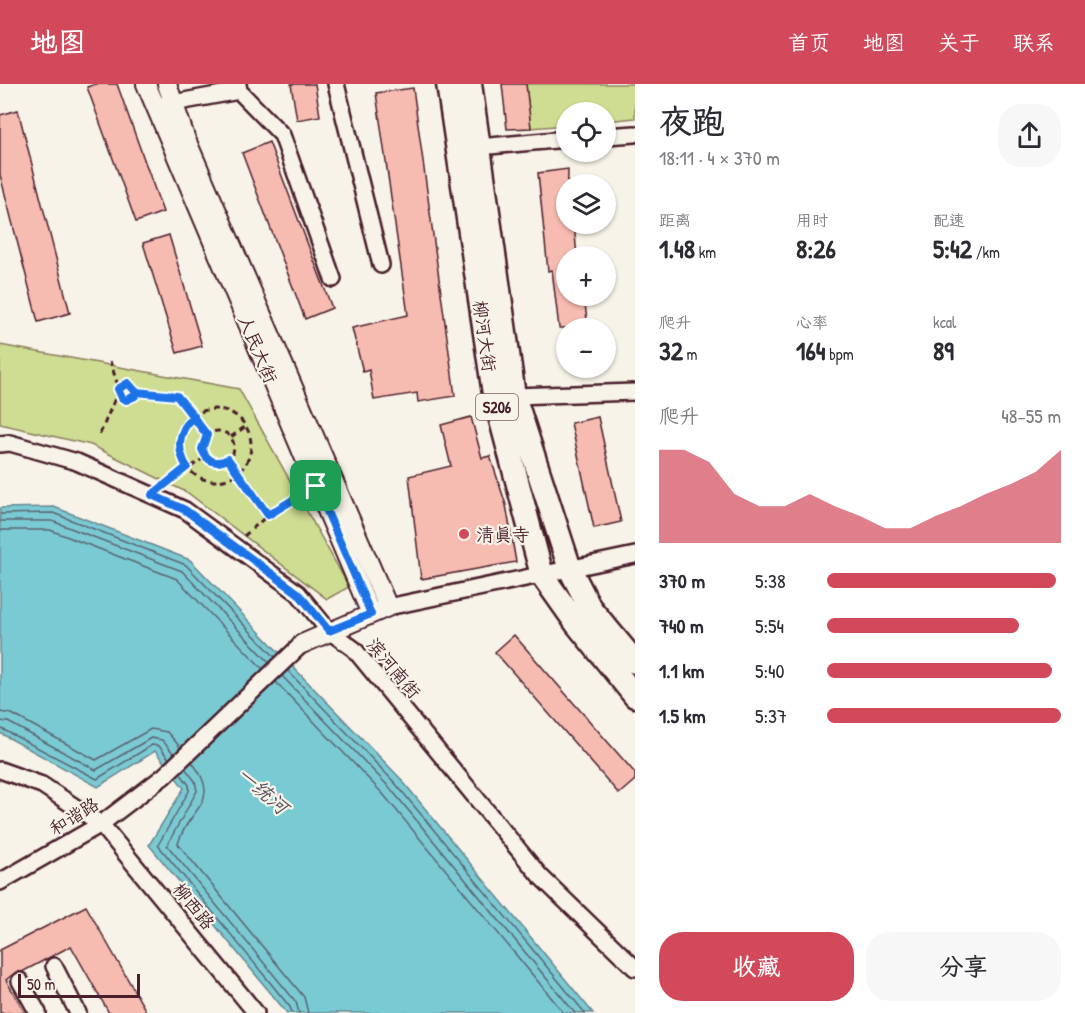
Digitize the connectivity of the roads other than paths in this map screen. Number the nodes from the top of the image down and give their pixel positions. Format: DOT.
graph roads {
  1 [pos="146,84"];
  2 [pos="167,84"];
  3 [pos="336,84"];
  4 [pos="448,84"];
  5 [pos="470,84"];
  6 [pos="239,87"];
  7 [pos="174,102"];
  8 [pos="154,106"];
  9 [pos="635,134"];
  10 [pos="616,135"];
  11 [pos="556,140"];
  12 [pos="478,147"];
  13 [pos="381,265"];
  14 [pos="333,279"];
  15 [pos="635,392"];
  16 [pos="514,396"];
  17 [pos="0,444"];
  18 [pos="635,555"];
  19 [pos="570,569"];
  20 [pos="542,575"];
  21 [pos="379,610"];
  22 [pos="329,631"];
  23 [pos="302,644"];
  24 [pos="635,662"];
  25 [pos="635,696"];
  26 [pos="0,770"];
  27 [pos="101,824"];
  28 [pos="0,882"];
  29 [pos="54,966"];
  30 [pos="635,968"];
  31 [pos="20,981"];
  32 [pos="244,1007"];
  33 [pos="38,1013"];
  34 [pos="78,1013"];
  35 [pos="256,1013"];
  1 -- 8 [label="street, 人民大街"];
  2 -- 7 [label="street, 人民大街"];
  3 -- 13 [label="street"];
  4 -- 20 [label="main road, 柳河大街 / S206"];
  5 -- 12 [label="main road, 柳河大街 / S206"];
  6 -- 7 [label="street"];
  6 -- 14 [label="street"];
  7 -- 8 [label="street"];
  7 -- 21 [label="street, 人民大街"];
  8 -- 21 [label="street, 人民大街"];
  9 -- 10 [label="street"];
  11 -- 12 [label="street"];
  12 -- 16 [label="main road, 柳河大街 / S206"];
  15 -- 16 [label="street"];
  16 -- 19 [label="main road, 柳河大街 / S206"];
  17 -- 22 [label="street, 滨河南街"];
  18 -- 19 [label="street"];
  19 -- 20 [label="street"];
  19 -- 24 [label="main road, 柳河大街 / S206"];
  20 -- 21 [label="street"];
  20 -- 25 [label="main road, 柳河大街 / S206"];
  21 -- 22 [label="street"];
  22 -- 23 [label="street"];
  22 -- 30 [label="street, 滨河南街"];
  23 -- 27 [label="street, 和谐路"];
  26 -- 27 [label="street, 柳西路"];
  27 -- 28 [label="street, 和谐路"];
  27 -- 32 [label="street, 柳西路"];
  29 -- 34 [label="street"];
  31 -- 33 [label="street"];
  32 -- 35 [label="street, 柳西路"];
}
